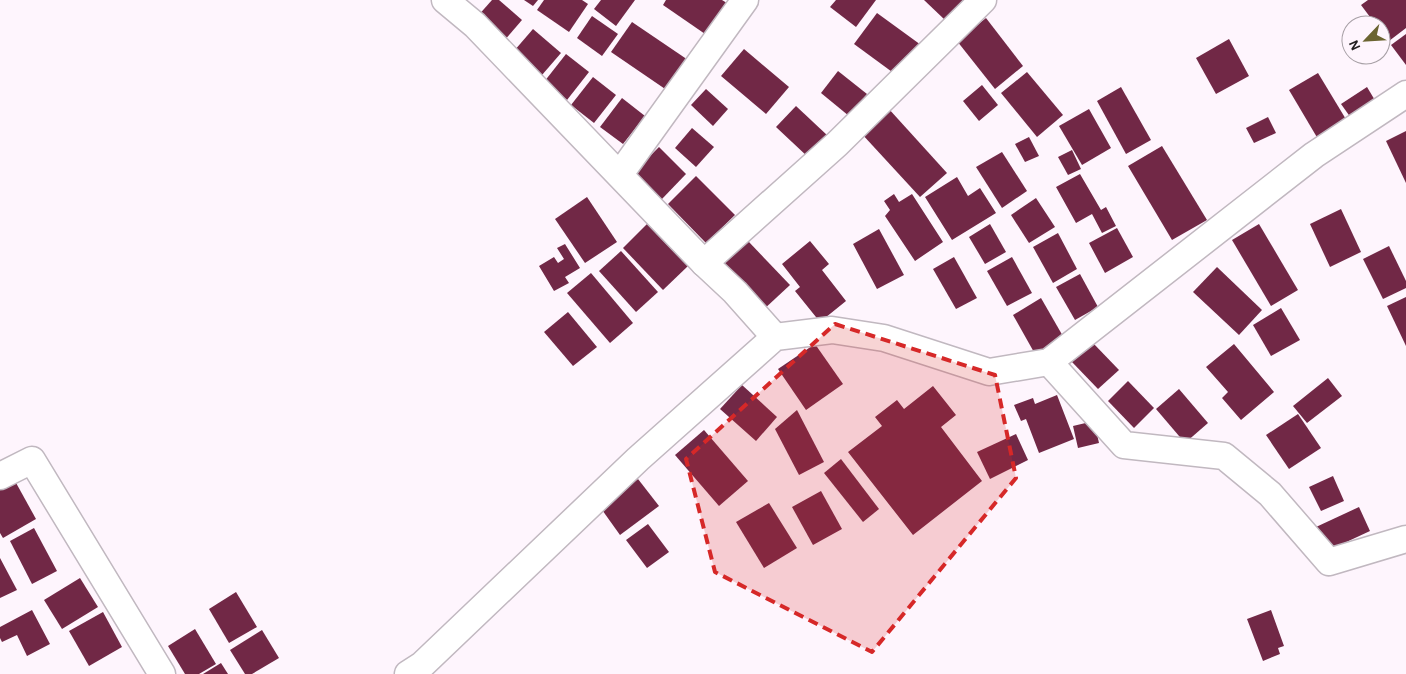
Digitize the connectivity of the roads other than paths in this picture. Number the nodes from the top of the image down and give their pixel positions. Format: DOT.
graph roads {
  1 [pos="445,0"];
  2 [pos="745,0"];
  3 [pos="983,0"];
  4 [pos="1406,94"];
  5 [pos="620,174"];
  6 [pos="704,263"];
  7 [pos="776,337"];
  8 [pos="1049,362"];
  9 [pos="0,476"];
  10 [pos="1406,539"];
  11 [pos="162,674"];
  12 [pos="408,674"];
  1 -- 5 [label="street"];
  2 -- 5 [label="street"];
  3 -- 6 [label="street"];
  4 -- 8 [label="street"];
  5 -- 6 [label="street"];
  6 -- 7 [label="street"];
  7 -- 8 [label="street"];
  7 -- 12 [label="street"];
  8 -- 10 [label="street"];
  9 -- 11 [label="street"];
}
